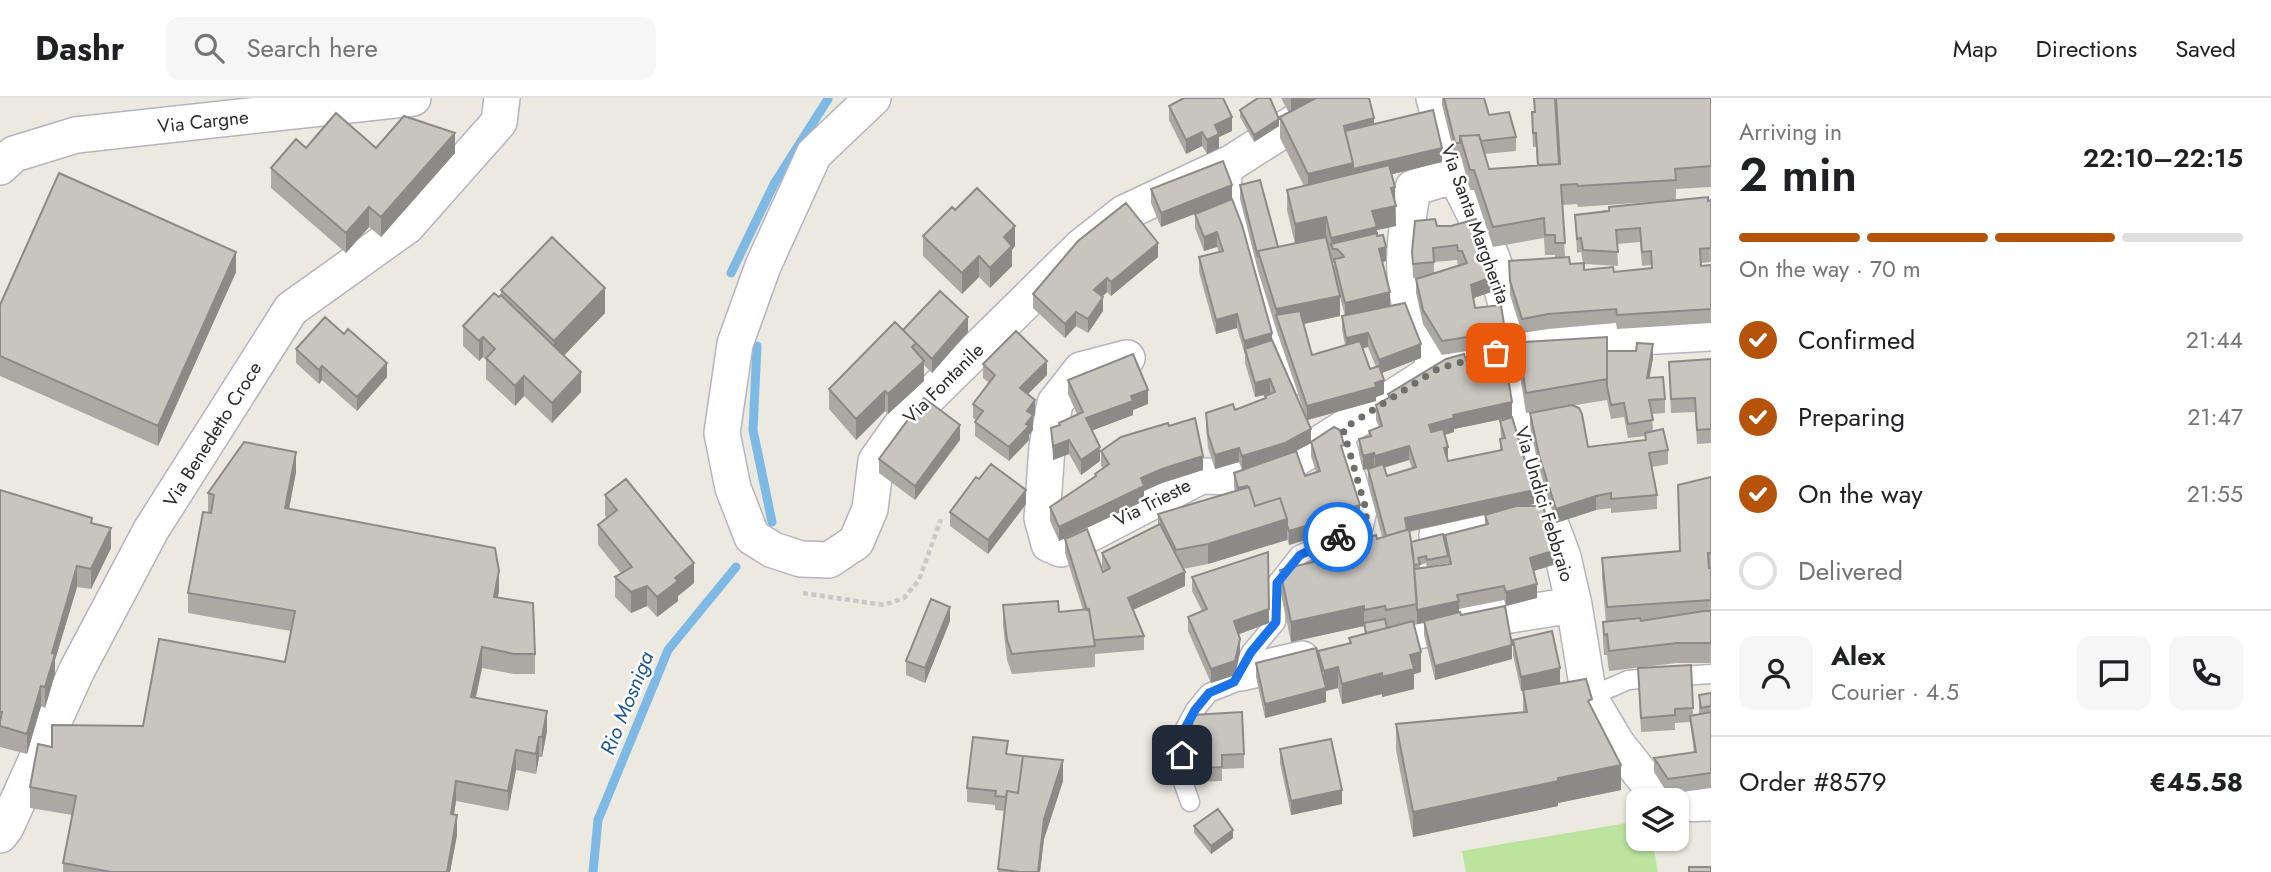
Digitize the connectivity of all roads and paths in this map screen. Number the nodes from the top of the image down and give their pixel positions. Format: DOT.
graph roads {
  1 [pos="413,98"];
  2 [pos="502,98"];
  3 [pos="873,98"];
  4 [pos="1340,98"];
  5 [pos="1434,98"];
  6 [pos="1233,162"];
  7 [pos="0,167"];
  8 [pos="1455,175"];
  9 [pos="1711,333"];
  10 [pos="1516,350"];
  11 [pos="1127,358"];
  12 [pos="1439,368"];
  13 [pos="1295,399"];
  14 [pos="1323,437"];
  15 [pos="1544,508"];
  16 [pos="1437,535"];
  17 [pos="1574,605"];
  18 [pos="1241,673"];
  19 [pos="1711,674"];
  20 [pos="1589,697"];
  21 [pos="1652,788"];
  22 [pos="1190,802"];
  23 [pos="1711,803"];
  24 [pos="1689,804"];
  25 [pos="0,835"];
  1 -- 7 [label="street, Via Cargne"];
  2 -- 25 [label="street, Via Benedetto Croce"];
  3 -- 6 [label="street, Via Fontanile"];
  4 -- 6 [label="street, Via Fontanile"];
  5 -- 8 [label="street, Via Santa Margherita"];
  6 -- 13 [label="lane"];
  8 -- 10 [label="street, Via Santa Margherita"];
  8 -- 12 [label="street"];
  9 -- 10 [label="street, Via Trieste"];
  10 -- 12 [label="street, Via Trieste"];
  10 -- 15 [label="street, Via Undici Febbraio"];
  11 -- 14 [label="street, Via Trieste"];
  12 -- 14 [label="street, Via Trieste"];
  14 -- 18 [label="lane"];
  15 -- 16 [label="street"];
  15 -- 17 [label="street, Via Undici Febbraio"];
  17 -- 18 [label="street"];
  17 -- 20 [label="street, Via Undici Febbraio"];
  18 -- 22 [label="lane"];
  19 -- 20 [label="lane"];
  20 -- 21 [label="street, Via Undici Febbraio"];
  23 -- 24 [label="street"];
}
